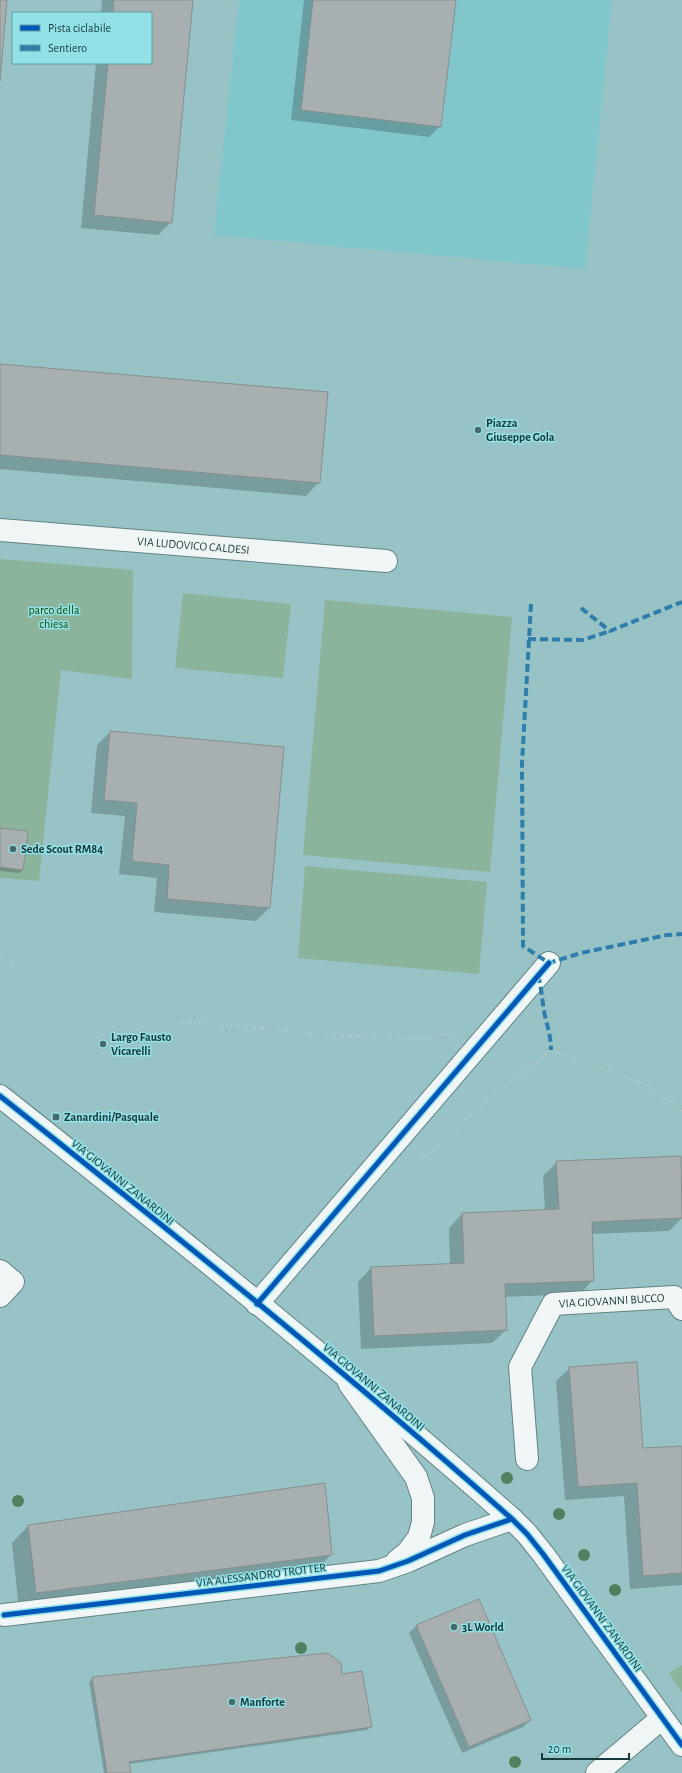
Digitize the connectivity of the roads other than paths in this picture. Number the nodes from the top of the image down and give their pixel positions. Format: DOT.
graph roads {
  1 [pos="0,530"];
  2 [pos="386,561"];
  3 [pos="549,963"];
  4 [pos="0,1096"];
  5 [pos="0,1271"];
  6 [pos="0,1296"];
  7 [pos="258,1304"];
  8 [pos="682,1309"];
  9 [pos="340,1371"];
  10 [pos="527,1459"];
  11 [pos="512,1519"];
  12 [pos="389,1569"];
  13 [pos="4,1615"];
  14 [pos="662,1718"];
  15 [pos="682,1745"];
  16 [pos="597,1773"];
  1 -- 2 [label="street, VIA LUDOVICO CALDESI"];
  3 -- 7 [label="street"];
  4 -- 7 [label="street, VIA GIOVANNI ZANARDINI"];
  5 -- 6 [label="street"];
  7 -- 9 [label="street, VIA GIOVANNI ZANARDINI"];
  8 -- 10 [label="street, VIA GIOVANNI BUCCO"];
  9 -- 11 [label="street, VIA GIOVANNI ZANARDINI"];
  9 -- 12 [label="street, VIA ALESSANDRO TROTTER"];
  11 -- 12 [label="street, VIA ALESSANDRO TROTTER"];
  11 -- 14 [label="street, VIA GIOVANNI ZANARDINI"];
  12 -- 13 [label="street, VIA ALESSANDRO TROTTER"];
  14 -- 15 [label="street, VIA GIOVANNI ZANARDINI"];
  14 -- 16 [label="street"];
}
